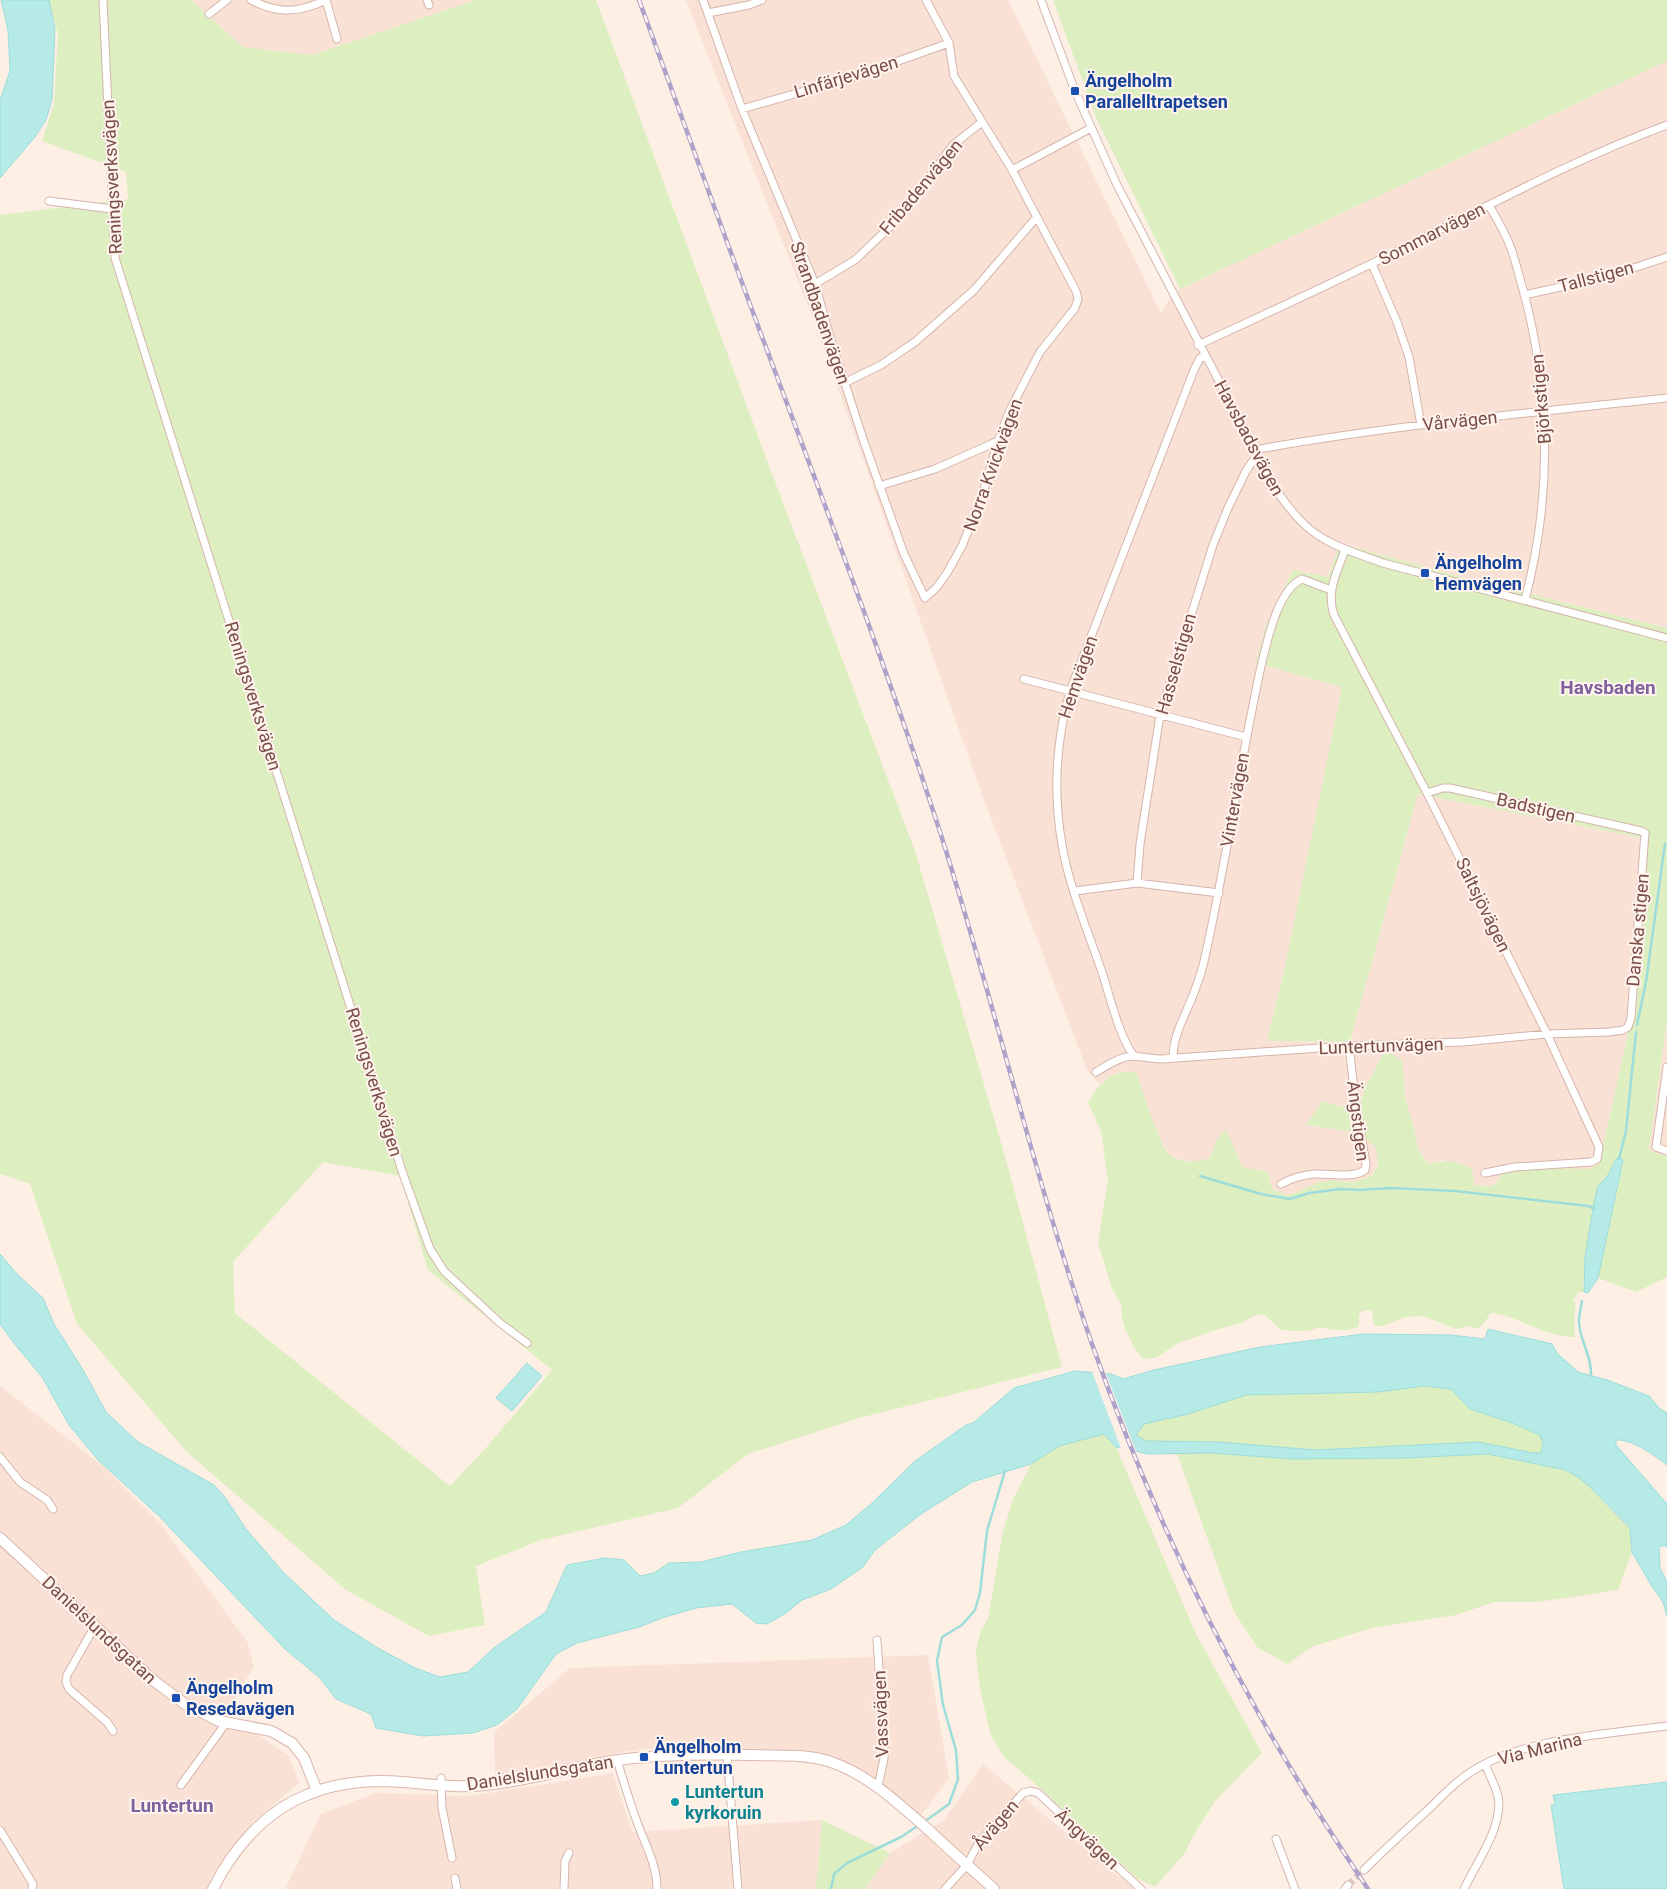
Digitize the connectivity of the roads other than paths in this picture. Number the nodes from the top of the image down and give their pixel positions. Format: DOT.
graph roads {
  1 [pos="103,0"];
  2 [pos="227,0"];
  3 [pos="251,0"];
  4 [pos="326,0"];
  5 [pos="703,0"];
  6 [pos="762,0"];
  7 [pos="926,0"];
  8 [pos="1040,0"];
  9 [pos="708,13"];
  10 [pos="209,14"];
  11 [pos="337,39"];
  12 [pos="949,44"];
  13 [pos="742,109"];
  14 [pos="982,122"];
  15 [pos="1667,125"];
  16 [pos="1090,128"];
  17 [pos="1012,170"];
  18 [pos="49,200"];
  19 [pos="1489,205"];
  20 [pos="112,209"];
  21 [pos="1036,218"];
  22 [pos="1667,257"];
  23 [pos="1372,264"];
  24 [pos="815,284"];
  25 [pos="1524,295"];
  26 [pos="1198,345"];
  27 [pos="1205,356"];
  28 [pos="844,383"];
  29 [pos="1667,398"];
  30 [pos="1544,412"];
  31 [pos="1421,425"];
  32 [pos="998,441"];
  33 [pos="1254,450"];
  34 [pos="1258,459"];
  35 [pos="879,486"];
  36 [pos="1345,550"];
  37 [pos="1331,590"];
  38 [pos="925,598"];
  39 [pos="1525,600"];
  40 [pos="1667,638"];
  41 [pos="1024,680"];
  42 [pos="1070,691"];
  43 [pos="1160,715"];
  44 [pos="1246,737"];
  45 [pos="1428,793"];
  46 [pos="1645,833"];
  47 [pos="1137,883"];
  48 [pos="1075,891"];
  49 [pos="1218,893"];
  50 [pos="1628,1027"];
  51 [pos="1548,1034"];
  52 [pos="1349,1046"];
  53 [pos="1134,1056"];
  54 [pos="1173,1058"];
  55 [pos="1667,1068"];
  56 [pos="1096,1072"];
  57 [pos="1667,1151"];
  58 [pos="1485,1173"];
  59 [pos="1281,1184"];
  60 [pos="527,1342"];
  61 [pos="0,1457"];
  62 [pos="53,1509"];
  63 [pos="0,1538"];
  64 [pos="95,1626"];
  65 [pos="878,1640"];
  66 [pos="226,1723"];
  67 [pos="1667,1726"];
  68 [pos="113,1731"];
  69 [pos="727,1754"];
  70 [pos="617,1760"];
  71 [pos="1485,1764"];
  72 [pos="441,1782"];
  73 [pos="181,1785"];
  74 [pos="878,1787"];
  75 [pos="1031,1790"];
  76 [pos="316,1792"];
  77 [pos="0,1830"];
  78 [pos="1276,1839"];
  79 [pos="569,1853"];
  80 [pos="452,1858"];
  81 [pos="967,1865"];
  82 [pos="1364,1870"];
  83 [pos="455,1878"];
  84 [pos="32,1889"];
  85 [pos="212,1889"];
  86 [pos="457,1889"];
  87 [pos="564,1889"];
  88 [pos="657,1889"];
  89 [pos="738,1889"];
  90 [pos="945,1889"];
  91 [pos="994,1889"];
  92 [pos="1141,1889"];
  93 [pos="1295,1889"];
  94 [pos="1464,1889"];
  1 -- 20 [label="street, Reningsverksvägen"];
  2 -- 10 [label="street"];
  3 -- 4 [label="street"];
  4 -- 11 [label="street"];
  5 -- 9 [label="street, Strandbadenvägen"];
  6 -- 9 [label="street"];
  7 -- 12 [label="street"];
  8 -- 16 [label="street, Havsbadsvägen"];
  9 -- 13 [label="street, Strandbadenvägen"];
  12 -- 13 [label="street, Linfärjevägen"];
  12 -- 14 [label="street"];
  13 -- 24 [label="street, Strandbadenvägen"];
  14 -- 17 [label="street"];
  14 -- 24 [label="street, Fribadenvägen"];
  15 -- 19 [label="street, Sommarvägen"];
  16 -- 17 [label="street"];
  16 -- 26 [label="street, Havsbadsvägen"];
  17 -- 21 [label="street, Norra Kvickvägen"];
  18 -- 20 [label="street"];
  19 -- 23 [label="street, Sommarvägen"];
  19 -- 25 [label="street, Björkstigen"];
  20 -- 60 [label="street, Reningsverksvägen"];
  21 -- 28 [label="street"];
  21 -- 32 [label="street, Norra Kvickvägen"];
  22 -- 25 [label="street, Tallstigen"];
  23 -- 26 [label="street, Sommarvägen"];
  23 -- 31 [label="street"];
  24 -- 28 [label="street, Strandbadenvägen"];
  25 -- 30 [label="street, Björkstigen"];
  26 -- 27 [label="street, Havsbadsvägen"];
  27 -- 33 [label="street, Havsbadsvägen"];
  27 -- 42 [label="street, Hemvägen"];
  28 -- 35 [label="street, Strandbadenvägen"];
  29 -- 30 [label="street, Vårvägen"];
  30 -- 31 [label="street, Vårvägen"];
  30 -- 39 [label="street, Björkstigen"];
  31 -- 33 [label="street, Vårvägen"];
  32 -- 35 [label="street"];
  32 -- 38 [label="street, Norra Kvickvägen"];
  33 -- 34 [label="street, Havsbadsvägen"];
  34 -- 36 [label="street, Havsbadsvägen"];
  34 -- 43 [label="street, Hasselstigen"];
  35 -- 38 [label="street, Strandbadenvägen"];
  36 -- 37 [label="street, Saltsjövägen"];
  36 -- 39 [label="street, Havsbadsvägen"];
  37 -- 44 [label="street, Vintervägen"];
  37 -- 45 [label="street, Saltsjövägen"];
  39 -- 40 [label="street, Havsbadsvägen"];
  41 -- 42 [label="street"];
  42 -- 43 [label="street"];
  42 -- 48 [label="street, Hemvägen"];
  43 -- 44 [label="street"];
  43 -- 47 [label="street, Hasselstigen"];
  44 -- 49 [label="street, Vintervägen"];
  45 -- 46 [label="street, Badstigen"];
  45 -- 51 [label="street, Saltsjövägen"];
  46 -- 50 [label="street, Danska stigen"];
  47 -- 48 [label="street"];
  47 -- 49 [label="street"];
  48 -- 53 [label="street, Hemvägen"];
  49 -- 54 [label="street, Vintervägen"];
  50 -- 51 [label="street, Luntertunvägen"];
  51 -- 52 [label="street, Luntertunvägen"];
  51 -- 58 [label="street, Saltsjövägen"];
  52 -- 54 [label="street, Luntertunvägen"];
  52 -- 59 [label="street, Ängstigen"];
  53 -- 54 [label="street, Luntertunvägen"];
  53 -- 56 [label="street"];
  55 -- 57 [label="street"];
  61 -- 62 [label="street"];
  63 -- 64 [label="street, Danielslundsgatan"];
  64 -- 66 [label="street, Danielslundsgatan"];
  64 -- 68 [label="street"];
  65 -- 74 [label="street, Vassvägen"];
  66 -- 73 [label="street"];
  66 -- 76 [label="street, Danielslundsgatan"];
  67 -- 71 [label="street, Via Marina"];
  69 -- 70 [label="street, Danielslundsgatan"];
  69 -- 74 [label="street, Danielslundsgatan"];
  69 -- 89 [label="street"];
  70 -- 72 [label="street, Danielslundsgatan"];
  70 -- 88 [label="street"];
  71 -- 82 [label="street, Via Marina"];
  71 -- 94 [label="street"];
  72 -- 76 [label="street, Danielslundsgatan"];
  72 -- 80 [label="street"];
  74 -- 81 [label="street, Danielslundsgatan"];
  75 -- 81 [label="street, Åvägen"];
  75 -- 92 [label="street, Ängvägen"];
  76 -- 85 [label="street"];
  77 -- 84 [label="street"];
  78 -- 93 [label="street"];
  79 -- 87 [label="street"];
  81 -- 90 [label="street, Åvägen"];
  81 -- 91 [label="street, Danielslundsgatan"];
  83 -- 86 [label="street"];
}
